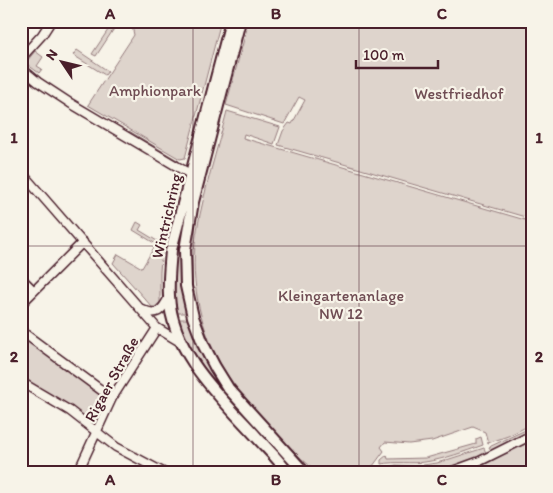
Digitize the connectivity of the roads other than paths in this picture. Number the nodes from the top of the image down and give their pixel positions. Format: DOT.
graph roads {
  1 [pos="51,21"];
  2 [pos="230,21"];
  3 [pos="240,21"];
  4 [pos="21,58"];
  5 [pos="21,68"];
  6 [pos="21,172"];
  7 [pos="190,174"];
  8 [pos="83,242"];
  9 [pos="21,278"];
  10 [pos="33,290"];
  11 [pos="169,297"];
  12 [pos="21,304"];
  13 [pos="139,306"];
  14 [pos="157,328"];
  15 [pos="21,331"];
  16 [pos="182,343"];
  17 [pos="21,382"];
  18 [pos="112,398"];
  19 [pos="96,432"];
  20 [pos="532,435"];
  21 [pos="454,471"];
  22 [pos="78,472"];
  23 [pos="163,472"];
  24 [pos="287,472"];
  25 [pos="304,472"];
  26 [pos="440,472"];
  1 -- 4 [label="street"];
  2 -- 7 [label="main road, Wintrichring"];
  3 -- 25 [label="main road, Wintrichring"];
  5 -- 7 [label="street"];
  6 -- 8 [label="street"];
  7 -- 11 [label="main road, Wintrichring"];
  8 -- 10 [label="street"];
  8 -- 13 [label="street"];
  9 -- 10 [label="street"];
  10 -- 12 [label="street"];
  11 -- 13 [label="street"];
  11 -- 16 [label="main road, Wintrichring"];
  13 -- 14 [label="street"];
  14 -- 16 [label="street"];
  14 -- 18 [label="street, Rigaer Straße"];
  15 -- 18 [label="street"];
  16 -- 24 [label="main road, Wintrichring"];
  17 -- 19 [label="street"];
  18 -- 19 [label="street, Rigaer Straße"];
  19 -- 22 [label="street, Rigaer Straße"];
  19 -- 23 [label="street"];
  20 -- 21 [label="street"];
  21 -- 26 [label="street"];
}
